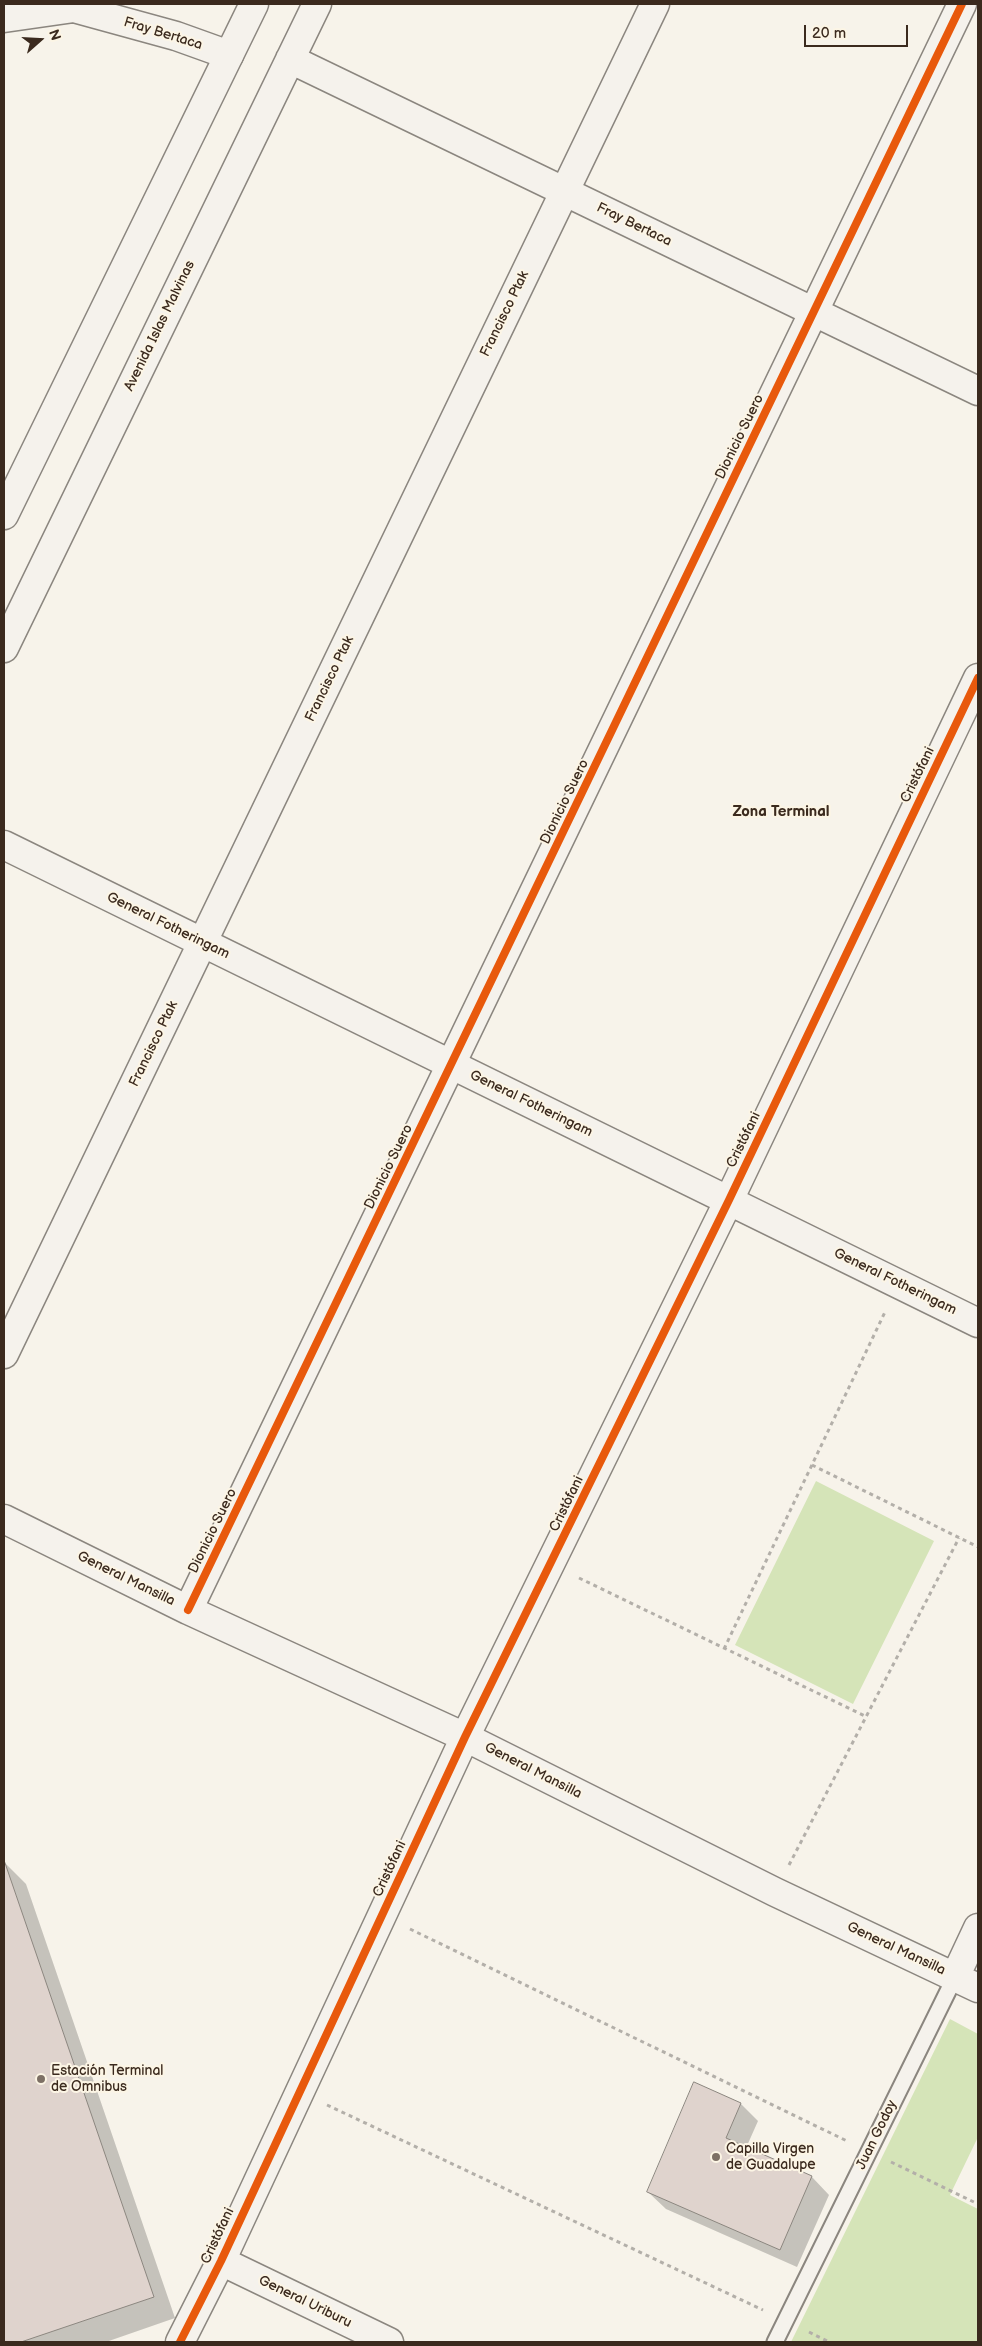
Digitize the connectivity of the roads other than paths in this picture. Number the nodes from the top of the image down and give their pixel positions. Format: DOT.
graph roads {
  1 [pos="254,4"];
  2 [pos="312,4"];
  3 [pos="317,4"];
  4 [pos="656,4"];
  5 [pos="962,4"];
  6 [pos="72,6"];
  7 [pos="4,18"];
  8 [pos="229,55"];
  9 [pos="290,59"];
  10 [pos="564,192"];
  11 [pos="814,312"];
  12 [pos="978,391"];
  13 [pos="4,515"];
  14 [pos="4,648"];
  15 [pos="978,678"];
  16 [pos="4,845"];
  17 [pos="203,943"];
  18 [pos="452,1065"];
  19 [pos="729,1200"];
  20 [pos="978,1323"];
  21 [pos="4,1354"];
  22 [pos="4,1519"];
  23 [pos="188,1610"];
  24 [pos="465,1737"];
  25 [pos="978,1928"];
  26 [pos="966,1983"];
  27 [pos="220,2261"];
  28 [pos="180,2342"];
  29 [pos="389,2342"];
  30 [pos="775,2342"];
  1 -- 8 [label="street"];
  2 -- 9 [label="street"];
  3 -- 9 [label="street, Avenida Islas Malvinas"];
  4 -- 10 [label="street, Francisco Ptak"];
  5 -- 11 [label="street, Dionicio Suero"];
  6 -- 7 [label="street"];
  6 -- 8 [label="street, Fray Bertaca"];
  8 -- 13 [label="street"];
  9 -- 10 [label="street, Fray Bertaca"];
  9 -- 14 [label="street, Avenida Islas Malvinas"];
  10 -- 11 [label="street, Fray Bertaca"];
  10 -- 17 [label="street, Francisco Ptak"];
  11 -- 12 [label="street, Fray Bertaca"];
  11 -- 18 [label="street, Dionicio Suero"];
  15 -- 19 [label="street, Cristófani"];
  16 -- 17 [label="street, General Fotheringam"];
  17 -- 18 [label="street, General Fotheringam"];
  17 -- 21 [label="street, Francisco Ptak"];
  18 -- 19 [label="street, General Fotheringam"];
  18 -- 23 [label="street, Dionicio Suero"];
  19 -- 20 [label="street, General Fotheringam"];
  19 -- 24 [label="street, Cristófani"];
  22 -- 23 [label="street, General Mansilla"];
  23 -- 24 [label="street, General Mansilla"];
  24 -- 26 [label="street, General Mansilla"];
  24 -- 27 [label="street, Cristófani"];
  25 -- 26 [label="street, Juan Godoy"];
  26 -- 30 [label="lane, Juan Godoy"];
  27 -- 28 [label="street, Cristófani"];
  27 -- 29 [label="street, General Uriburu"];
}
